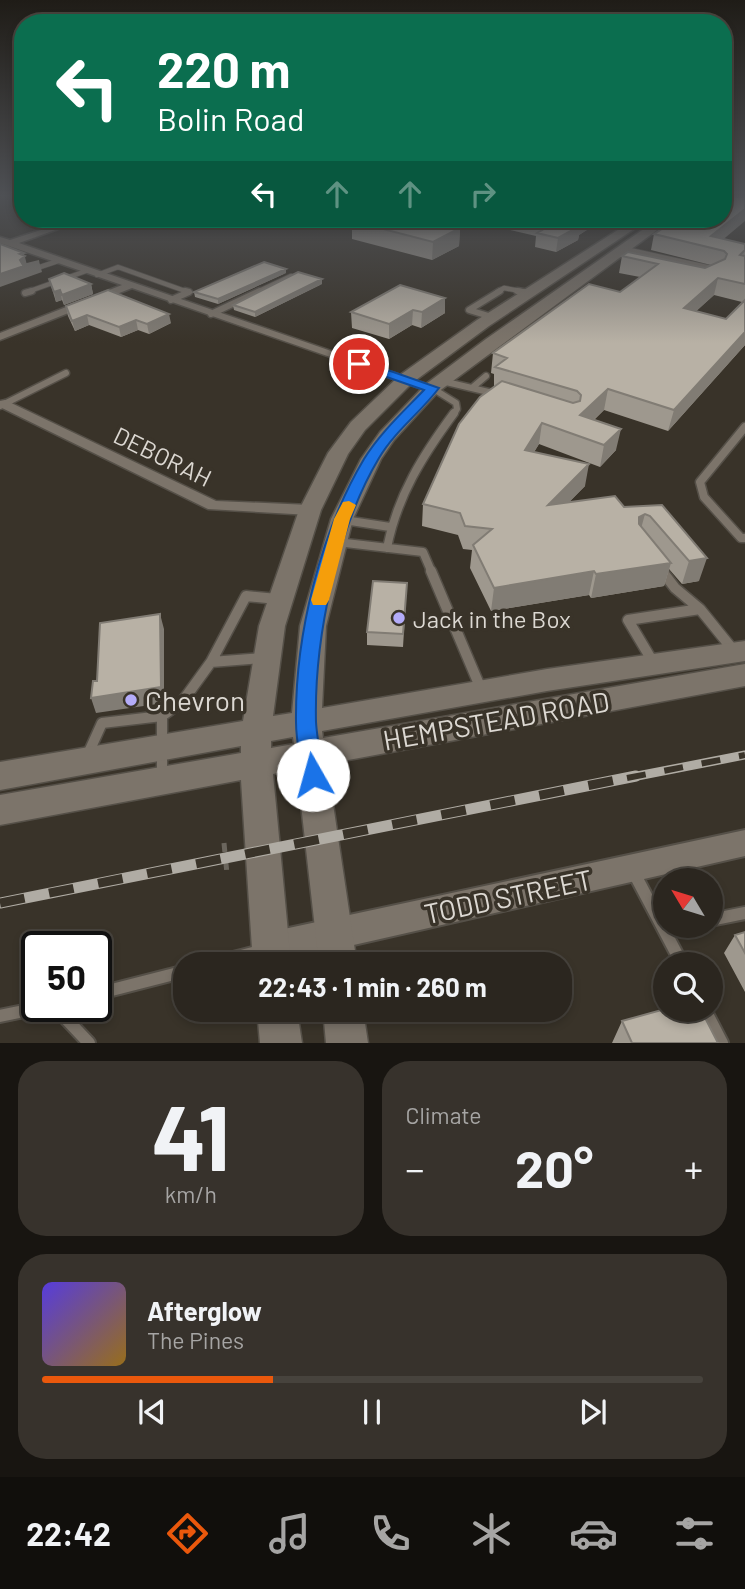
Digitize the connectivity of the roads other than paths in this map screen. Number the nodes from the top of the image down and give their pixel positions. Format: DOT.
graph roads {
  1 [pos="11,246"];
  2 [pos="602,246"];
  3 [pos="632,246"];
  4 [pos="618,257"];
  5 [pos="58,261"];
  6 [pos="27,272"];
  7 [pos="92,273"];
  8 [pos="139,274"];
  9 [pos="294,275"];
  10 [pos="713,276"];
  11 [pos="162,282"];
  12 [pos="124,284"];
  13 [pos="142,290"];
  14 [pos="25,293"];
  15 [pos="526,295"];
  16 [pos="171,300"];
  17 [pos="545,304"];
  18 [pos="211,314"];
  19 [pos="492,317"];
  20 [pos="0,337"];
  21 [pos="66,373"];
  22 [pos="486,376"];
  23 [pos="406,379"];
  24 [pos="437,385"];
  25 [pos="473,387"];
  26 [pos="500,395"];
  27 [pos="3,405"];
  28 [pos="745,427"];
  29 [pos="310,510"];
  30 [pos="390,527"];
  31 [pos="339,531"];
  32 [pos="745,538"];
  33 [pos="387,548"];
  34 [pos="653,561"];
  35 [pos="281,600"];
  36 [pos="700,609"];
  37 [pos="267,658"];
  38 [pos="742,659"];
  39 [pos="211,662"];
  40 [pos="654,665"];
  41 [pos="482,691"];
  42 [pos="162,716"];
  43 [pos="308,738"];
  44 [pos="256,747"];
  45 [pos="163,748"];
  46 [pos="0,776"];
  47 [pos="83,778"];
  48 [pos="162,780"];
  49 [pos="0,810"];
  50 [pos="745,844"];
  51 [pos="631,869"];
  52 [pos="653,910"];
  53 [pos="745,913"];
  54 [pos="723,917"];
  55 [pos="336,949"];
  56 [pos="271,952"];
  57 [pos="308,952"];
  58 [pos="173,974"];
  59 [pos="112,990"];
  60 [pos="21,1012"];
  61 [pos="0,1016"];
  62 [pos="69,1022"];
  63 [pos="278,1022"];
  64 [pos="344,1022"];
  65 [pos="711,1022"];
  66 [pos="89,1043"];
  67 [pos="281,1043"];
  68 [pos="347,1043"];
  69 [pos="722,1043"];
  1 -- 5 [label="street"];
  2 -- 15 [label="main road"];
  3 -- 4 [label="main road"];
  4 -- 10 [label="lane"];
  4 -- 17 [label="main road"];
  5 -- 6 [label="lane"];
  5 -- 7 [label="street"];
  7 -- 8 [label="lane"];
  7 -- 12 [label="street"];
  7 -- 14 [label="lane"];
  8 -- 11 [label="lane"];
  8 -- 12 [label="lane"];
  9 -- 18 [label="lane"];
  11 -- 13 [label="lane"];
  11 -- 16 [label="lane"];
  12 -- 13 [label="street"];
  12 -- 20 [label="street"];
  13 -- 16 [label="street"];
  15 -- 17 [label="main road"];
  15 -- 19 [label="main road"];
  15 -- 19 [label="lane"];
  16 -- 18 [label="street"];
  17 -- 24 [label="main road"];
  18 -- 23 [label="street"];
  19 -- 23 [label="main road"];
  21 -- 27 [label="lane"];
  22 -- 25 [label="lane"];
  23 -- 24 [label="street"];
  23 -- 29 [label="main road"];
  24 -- 25 [label="lane"];
  24 -- 30 [label="lane"];
  24 -- 31 [label="main road"];
  25 -- 26 [label="lane"];
  27 -- 29 [label="street, DEBORAH"];
  28 -- 32 [label="lane"];
  29 -- 35 [label="main road"];
  30 -- 31 [label="lane"];
  30 -- 33 [label="lane"];
  31 -- 33 [label="lane"];
  31 -- 43 [label="main road"];
  33 -- 41 [label="lane"];
  34 -- 36 [label="lane"];
  35 -- 37 [label="main road"];
  35 -- 39 [label="lane"];
  36 -- 38 [label="lane"];
  36 -- 40 [label="lane"];
  37 -- 39 [label="lane"];
  37 -- 44 [label="main road"];
  38 -- 40 [label="main road, HEMPSTEAD ROAD"];
  38 -- 43 [label="main road, HEMPSTEAD ROAD"];
  39 -- 42 [label="lane"];
  40 -- 41 [label="main road, HEMPSTEAD ROAD"];
  41 -- 43 [label="main road, HEMPSTEAD ROAD"];
  42 -- 45 [label="lane"];
  42 -- 47 [label="lane"];
  43 -- 44 [label="main road, HEMPSTEAD ROAD"];
  43 -- 55 [label="main road"];
  44 -- 45 [label="main road, HEMPSTEAD ROAD"];
  44 -- 48 [label="main road, HEMPSTEAD ROAD"];
  44 -- 56 [label="main road"];
  45 -- 47 [label="main road, HEMPSTEAD ROAD"];
  45 -- 48 [label="lane"];
  46 -- 47 [label="main road, HEMPSTEAD ROAD"];
  47 -- 48 [label="main road, HEMPSTEAD ROAD"];
  47 -- 49 [label="main road, HEMPSTEAD ROAD"];
  50 -- 51 [label="street, TODD STREET"];
  51 -- 52 [label="lane"];
  51 -- 55 [label="street, TODD STREET"];
  53 -- 54 [label="lane"];
  55 -- 57 [label="street, TODD STREET"];
  58 -- 59 [label="lane"];
  60 -- 61 [label="lane"];
  62 -- 66 [label="lane"];
  63 -- 67 [label="main road"];
  64 -- 68 [label="main road"];
  65 -- 69 [label="lane"];
}
